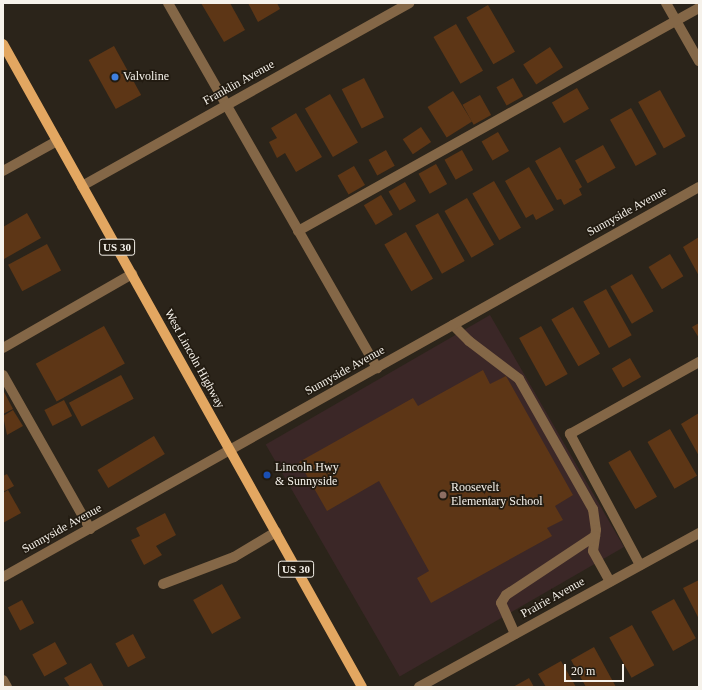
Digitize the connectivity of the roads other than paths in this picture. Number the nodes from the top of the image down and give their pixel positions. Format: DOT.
graph roads {
  1 [pos="168,3"];
  2 [pos="409,3"];
  3 [pos="666,3"];
  4 [pos="699,8"];
  5 [pos="676,21"];
  6 [pos="3,44"];
  7 [pos="699,61"];
  8 [pos="226,105"];
  9 [pos="57,141"];
  10 [pos="3,171"];
  11 [pos="82,186"];
  12 [pos="699,187"];
  13 [pos="298,231"];
  14 [pos="132,274"];
  15 [pos="453,325"];
  16 [pos="3,348"];
  17 [pos="699,362"];
  18 [pos="376,368"];
  19 [pos="3,375"];
  20 [pos="230,450"];
  21 [pos="90,529"];
  22 [pos="276,532"];
  23 [pos="699,533"];
  24 [pos="595,536"];
  25 [pos="640,565"];
  26 [pos="3,577"];
  27 [pos="610,582"];
  28 [pos="163,584"];
  29 [pos="515,634"];
  30 [pos="3,680"];
  31 [pos="7,687"];
  32 [pos="362,687"];
  33 [pos="419,687"];
  1 -- 8 [label="street"];
  2 -- 8 [label="street, Franklin Avenue"];
  3 -- 5 [label="street"];
  4 -- 5 [label="street"];
  5 -- 7 [label="street"];
  5 -- 13 [label="street"];
  6 -- 9 [label="main road, West Lincoln Highway / US 30"];
  8 -- 11 [label="street, Franklin Avenue"];
  8 -- 13 [label="street"];
  9 -- 10 [label="street"];
  9 -- 11 [label="main road, West Lincoln Highway / US 30"];
  11 -- 14 [label="main road, West Lincoln Highway / US 30"];
  12 -- 15 [label="street, Sunnyside Avenue"];
  13 -- 18 [label="street"];
  14 -- 16 [label="street"];
  14 -- 20 [label="main road, West Lincoln Highway / US 30"];
  15 -- 18 [label="street, Sunnyside Avenue"];
  15 -- 24 [label="street"];
  17 -- 25 [label="street"];
  18 -- 20 [label="street, Sunnyside Avenue"];
  19 -- 21 [label="street"];
  20 -- 21 [label="street, Sunnyside Avenue"];
  20 -- 22 [label="main road, West Lincoln Highway / US 30"];
  21 -- 26 [label="street, Sunnyside Avenue"];
  22 -- 28 [label="street"];
  22 -- 32 [label="main road, West Lincoln Highway / US 30"];
  23 -- 25 [label="street, Prairie Avenue"];
  24 -- 27 [label="street"];
  24 -- 29 [label="street"];
  25 -- 27 [label="street, Prairie Avenue"];
  27 -- 29 [label="street, Prairie Avenue"];
  29 -- 33 [label="street, Prairie Avenue"];
  30 -- 31 [label="street"];
}
